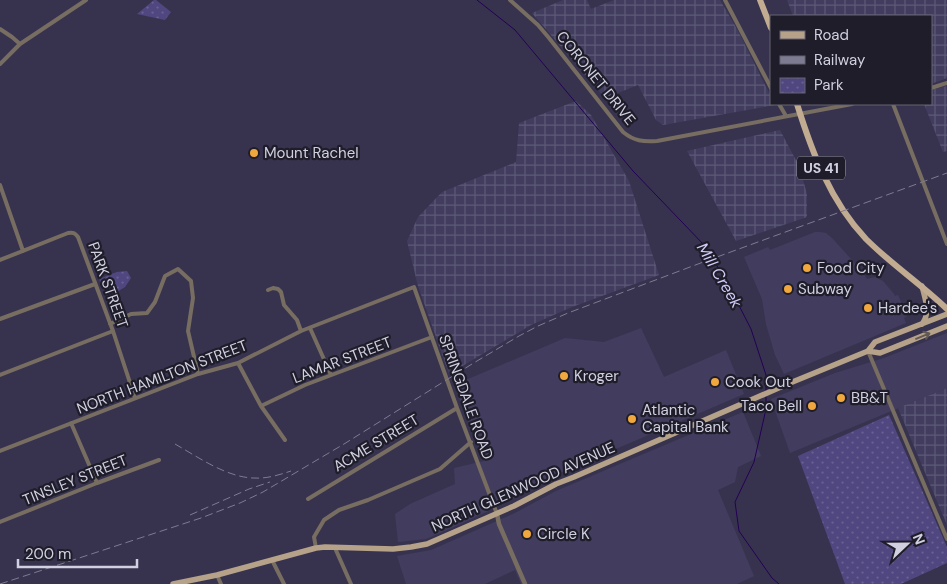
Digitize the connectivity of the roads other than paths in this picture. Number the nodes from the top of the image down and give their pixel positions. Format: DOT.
graph roads {
  1 [pos="86,0"];
  2 [pos="510,0"];
  3 [pos="724,0"];
  4 [pos="760,0"];
  5 [pos="770,25"];
  6 [pos="0,30"];
  7 [pos="20,44"];
  8 [pos="0,64"];
  9 [pos="947,83"];
  10 [pos="770,86"];
  11 [pos="932,88"];
  12 [pos="780,105"];
  13 [pos="797,105"];
  14 [pos="846,105"];
  15 [pos="893,105"];
  16 [pos="786,116"];
  17 [pos="0,185"];
  18 [pos="6,201"];
  19 [pos="0,203"];
  20 [pos="947,244"];
  21 [pos="23,251"];
  22 [pos="0,260"];
  23 [pos="95,284"];
  24 [pos="922,286"];
  25 [pos="414,288"];
  26 [pos="268,290"];
  27 [pos="947,308"];
  28 [pos="947,314"];
  29 [pos="0,319"];
  30 [pos="110,324"];
  31 [pos="922,324"];
  32 [pos="947,326"];
  33 [pos="310,328"];
  34 [pos="113,331"];
  35 [pos="301,332"];
  36 [pos="432,337"];
  37 [pos="868,351"];
  38 [pos="238,362"];
  39 [pos="198,374"];
  40 [pos="0,375"];
  41 [pos="330,376"];
  42 [pos="135,398"];
  43 [pos="261,406"];
  44 [pos="457,408"];
  45 [pos="71,423"];
  46 [pos="285,440"];
  47 [pos="470,442"];
  48 [pos="0,451"];
  49 [pos="158,460"];
  50 [pos="97,483"];
  51 [pos="308,498"];
  52 [pos="498,514"];
  53 [pos="0,522"];
  54 [pos="947,539"];
  55 [pos="316,548"];
  56 [pos="335,548"];
  57 [pos="272,560"];
  58 [pos="217,575"];
  59 [pos="173,584"];
  60 [pos="221,584"];
  61 [pos="284,584"];
  62 [pos="351,584"];
  63 [pos="525,584"];
  1 -- 7 [label="street"];
  2 -- 16 [label="street, CORONET DRIVE"];
  3 -- 10 [label="street"];
  4 -- 5 [label="highway"];
  6 -- 7 [label="street"];
  7 -- 8 [label="street"];
  9 -- 11 [label="street"];
  12 -- 16 [label="street"];
  13 -- 24 [label="highway, US 41"];
  14 -- 16 [label="street, CORONET DRIVE"];
  15 -- 20 [label="street"];
  17 -- 18 [label="street"];
  18 -- 19 [label="street"];
  18 -- 21 [label="street"];
  21 -- 22 [label="street"];
  21 -- 23 [label="street, PARK STREET"];
  23 -- 29 [label="street"];
  23 -- 30 [label="street, PARK STREET"];
  24 -- 27 [label="highway, US 41"];
  24 -- 31 [label="main road"];
  25 -- 33 [label="street, NORTH HAMILTON STREET"];
  25 -- 36 [label="street, SPRINGDALE ROAD"];
  26 -- 35 [label="street"];
  28 -- 31 [label="main road, NORTH GLENWOOD AVENUE"];
  30 -- 34 [label="street, PARK STREET"];
  30 -- 39 [label="street"];
  31 -- 37 [label="main road, NORTH GLENWOOD AVENUE"];
  37 -- 32 [label="main road, NORTH GLENWOOD AVENUE, one-way"];
  33 -- 35 [label="street, NORTH HAMILTON STREET"];
  33 -- 41 [label="street"];
  34 -- 40 [label="street"];
  34 -- 42 [label="street, PARK STREET"];
  35 -- 38 [label="street, NORTH HAMILTON STREET"];
  36 -- 41 [label="street, LAMAR STREET"];
  36 -- 44 [label="street, SPRINGDALE ROAD"];
  37 -- 52 [label="main road, NORTH GLENWOOD AVENUE"];
  37 -- 54 [label="street"];
  38 -- 39 [label="street, NORTH HAMILTON STREET"];
  38 -- 43 [label="street"];
  39 -- 42 [label="street, NORTH HAMILTON STREET"];
  41 -- 43 [label="street, LAMAR STREET"];
  42 -- 45 [label="street, NORTH HAMILTON STREET"];
  43 -- 46 [label="street"];
  44 -- 47 [label="street, SPRINGDALE ROAD"];
  44 -- 51 [label="street, ACME STREET"];
  45 -- 48 [label="street, NORTH HAMILTON STREET"];
  45 -- 50 [label="street"];
  47 -- 52 [label="street, SPRINGDALE ROAD"];
  47 -- 55 [label="street"];
  49 -- 50 [label="street, TINSLEY STREET"];
  50 -- 53 [label="street, TINSLEY STREET"];
  52 -- 56 [label="main road, NORTH GLENWOOD AVENUE"];
  52 -- 63 [label="street"];
  55 -- 56 [label="main road, NORTH GLENWOOD AVENUE"];
  55 -- 57 [label="main road, NORTH GLENWOOD AVENUE"];
  56 -- 62 [label="street"];
  57 -- 58 [label="main road, NORTH GLENWOOD AVENUE"];
  57 -- 61 [label="street"];
  58 -- 59 [label="main road, NORTH GLENWOOD AVENUE"];
  58 -- 60 [label="street"];
}
